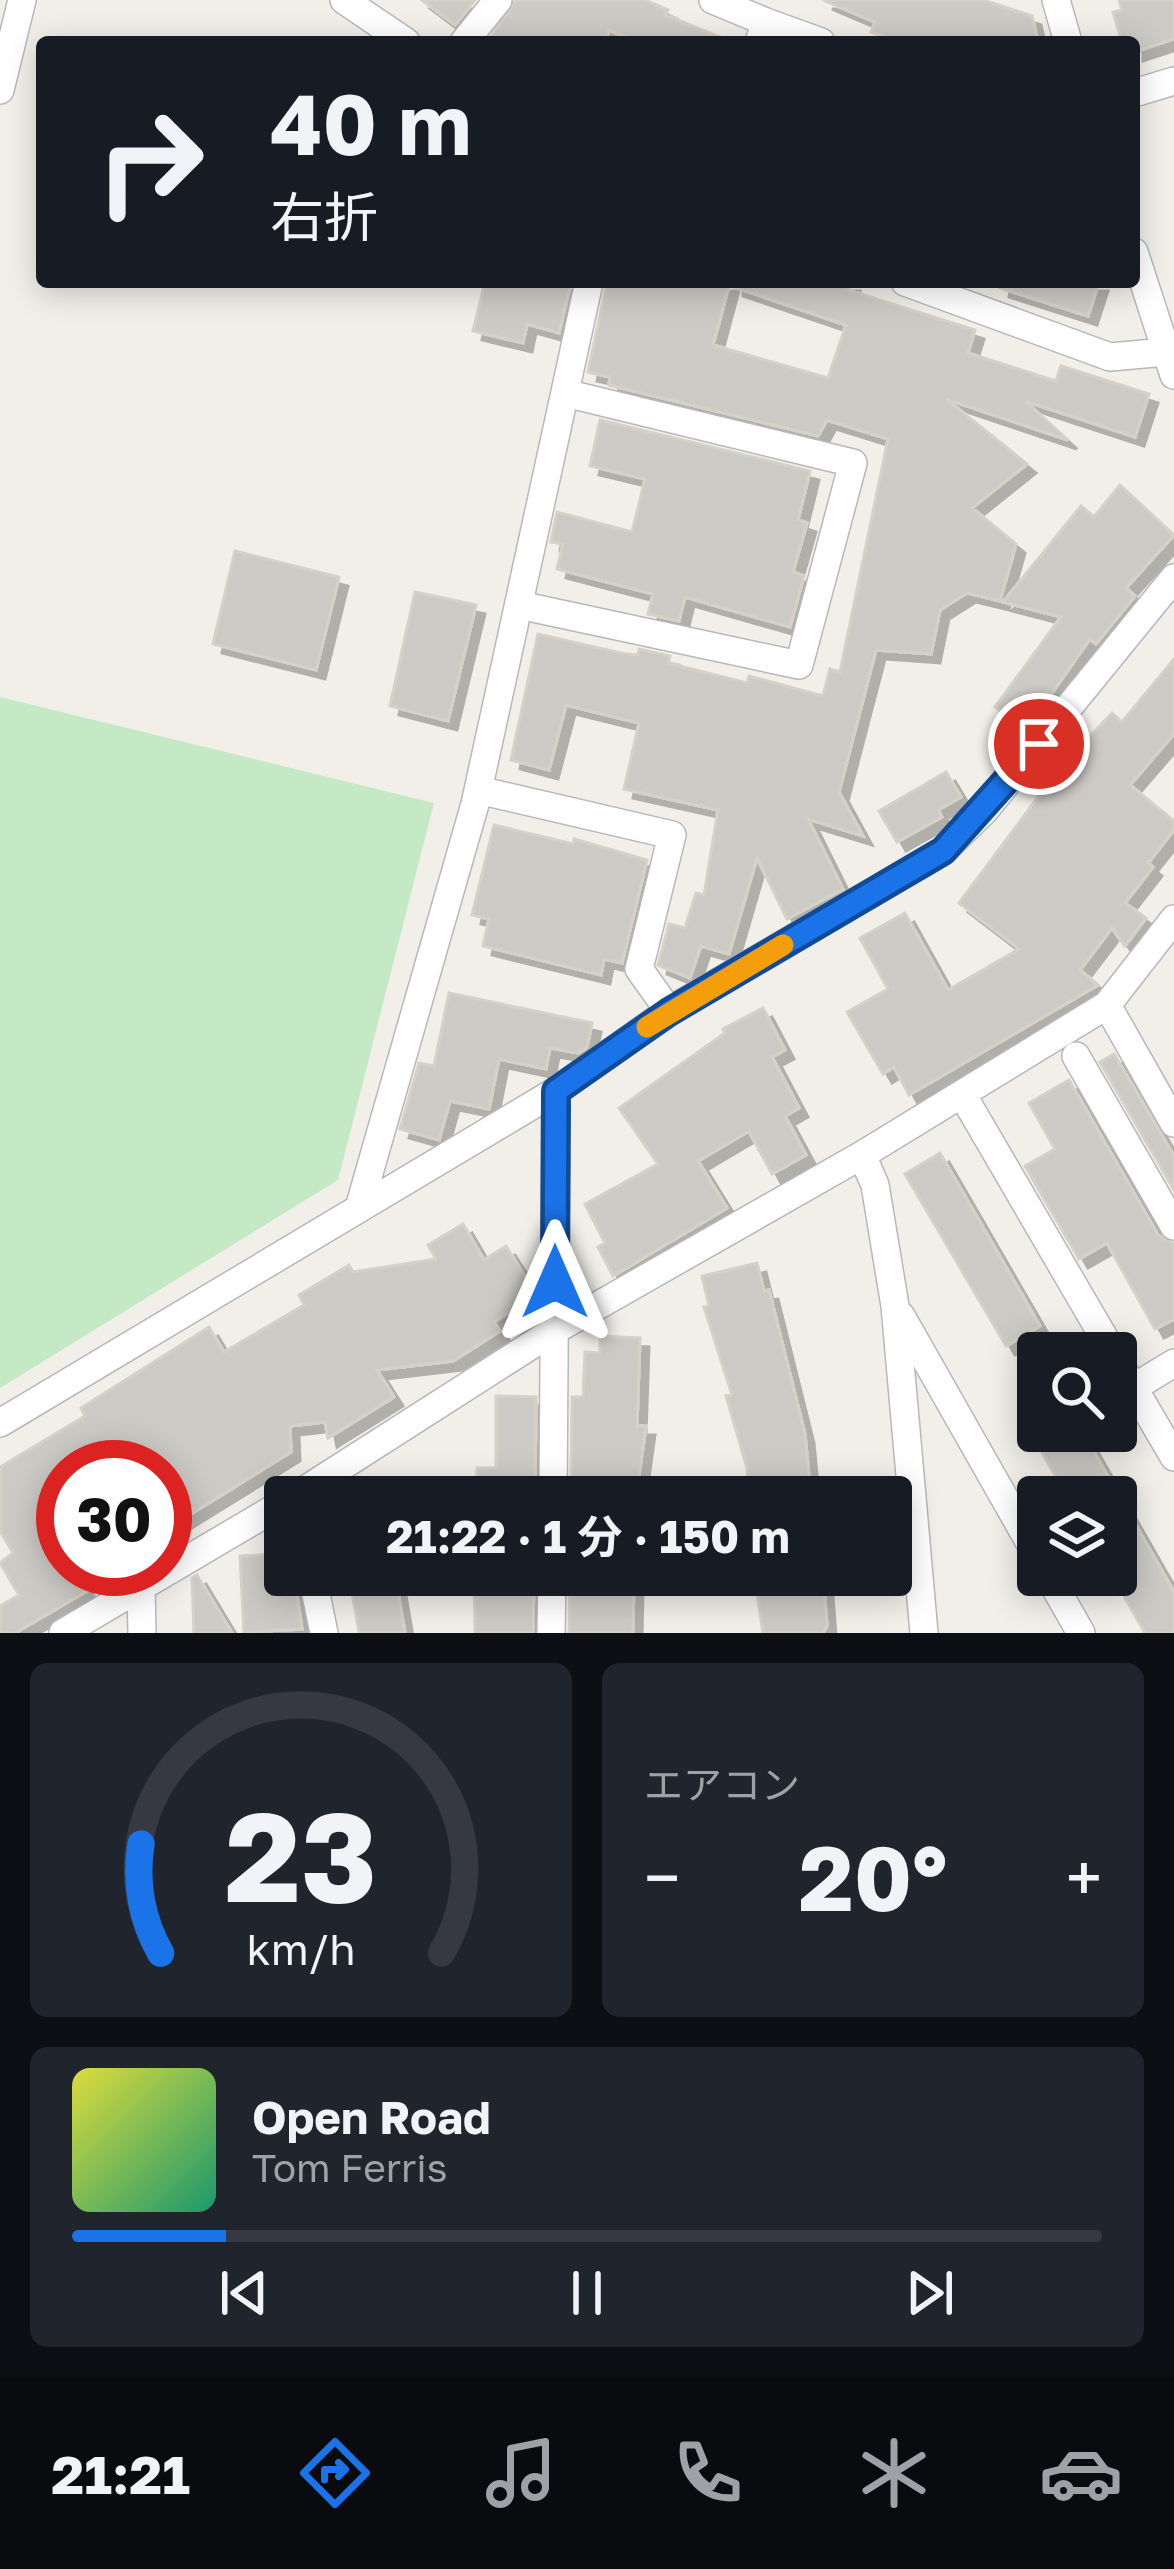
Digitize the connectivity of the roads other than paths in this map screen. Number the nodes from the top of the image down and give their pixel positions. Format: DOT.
graph roads {
  1 [pos="22,0"];
  2 [pos="344,0"];
  3 [pos="498,0"];
  4 [pos="713,0"];
  5 [pos="1056,0"];
  6 [pos="763,32"];
  7 [pos="397,36"];
  8 [pos="469,36"];
  9 [pos="1066,36"];
  10 [pos="1174,80"];
  11 [pos="0,89"];
  12 [pos="1140,91"];
  13 [pos="1140,270"];
  14 [pos="588,288"];
  15 [pos="921,288"];
  16 [pos="1174,290"];
  17 [pos="1153,310"];
  18 [pos="1170,363"];
  19 [pos="565,393"];
  20 [pos="1174,578"];
  21 [pos="519,605"];
  22 [pos="478,790"];
  23 [pos="1174,919"];
  24 [pos="1107,1005"];
  25 [pos="669,1012"];
  26 [pos="1076,1056"];
  27 [pos="556,1091"];
  28 [pos="962,1094"];
  29 [pos="1174,1123"];
  30 [pos="862,1155"];
  31 [pos="358,1208"];
  32 [pos="1174,1226"];
  33 [pos="895,1306"];
  34 [pos="555,1330"];
  35 [pos="1102,1332"];
  36 [pos="1174,1364"];
  37 [pos="1137,1386"];
  38 [pos="1137,1395"];
  39 [pos="0,1423"];
  40 [pos="1174,1457"];
  41 [pos="327,1476"];
  42 [pos="553,1476"];
  43 [pos="264,1514"];
  44 [pos="1017,1520"];
  45 [pos="192,1557"];
  46 [pos="126,1596"];
  47 [pos="141,1596"];
  48 [pos="316,1596"];
  49 [pos="552,1596"];
  50 [pos="1060,1596"];
  51 [pos="63,1633"];
  52 [pos="142,1633"];
  53 [pos="324,1633"];
  54 [pos="551,1633"];
  55 [pos="924,1633"];
  56 [pos="1081,1633"];
  1 -- 11 [label="street"];
  2 -- 7 [label="street"];
  3 -- 8 [label="street"];
  4 -- 6 [label="street"];
  5 -- 9 [label="street"];
  10 -- 12 [label="street"];
  13 -- 17 [label="street"];
  14 -- 19 [label="street"];
  15 -- 18 [label="street"];
  16 -- 17 [label="street"];
  17 -- 18 [label="street"];
  19 -- 21 [label="street"];
  19 -- 21 [label="street"];
  20 -- 25 [label="street"];
  21 -- 22 [label="street"];
  22 -- 25 [label="street"];
  22 -- 31 [label="street"];
  23 -- 24 [label="street"];
  24 -- 28 [label="street"];
  24 -- 29 [label="street"];
  25 -- 27 [label="street"];
  26 -- 32 [label="street"];
  27 -- 31 [label="street"];
  27 -- 34 [label="street"];
  28 -- 30 [label="street"];
  28 -- 35 [label="street"];
  30 -- 33 [label="street"];
  30 -- 34 [label="street"];
  31 -- 39 [label="street"];
  33 -- 44 [label="street"];
  33 -- 55 [label="street"];
  34 -- 41 [label="street"];
  34 -- 42 [label="street"];
  36 -- 37 [label="street"];
  38 -- 40 [label="street"];
  43 -- 45 [label="street"];
  46 -- 51 [label="street"];
  47 -- 52 [label="street"];
  48 -- 53 [label="street"];
  49 -- 54 [label="street"];
  50 -- 56 [label="street"];
}
